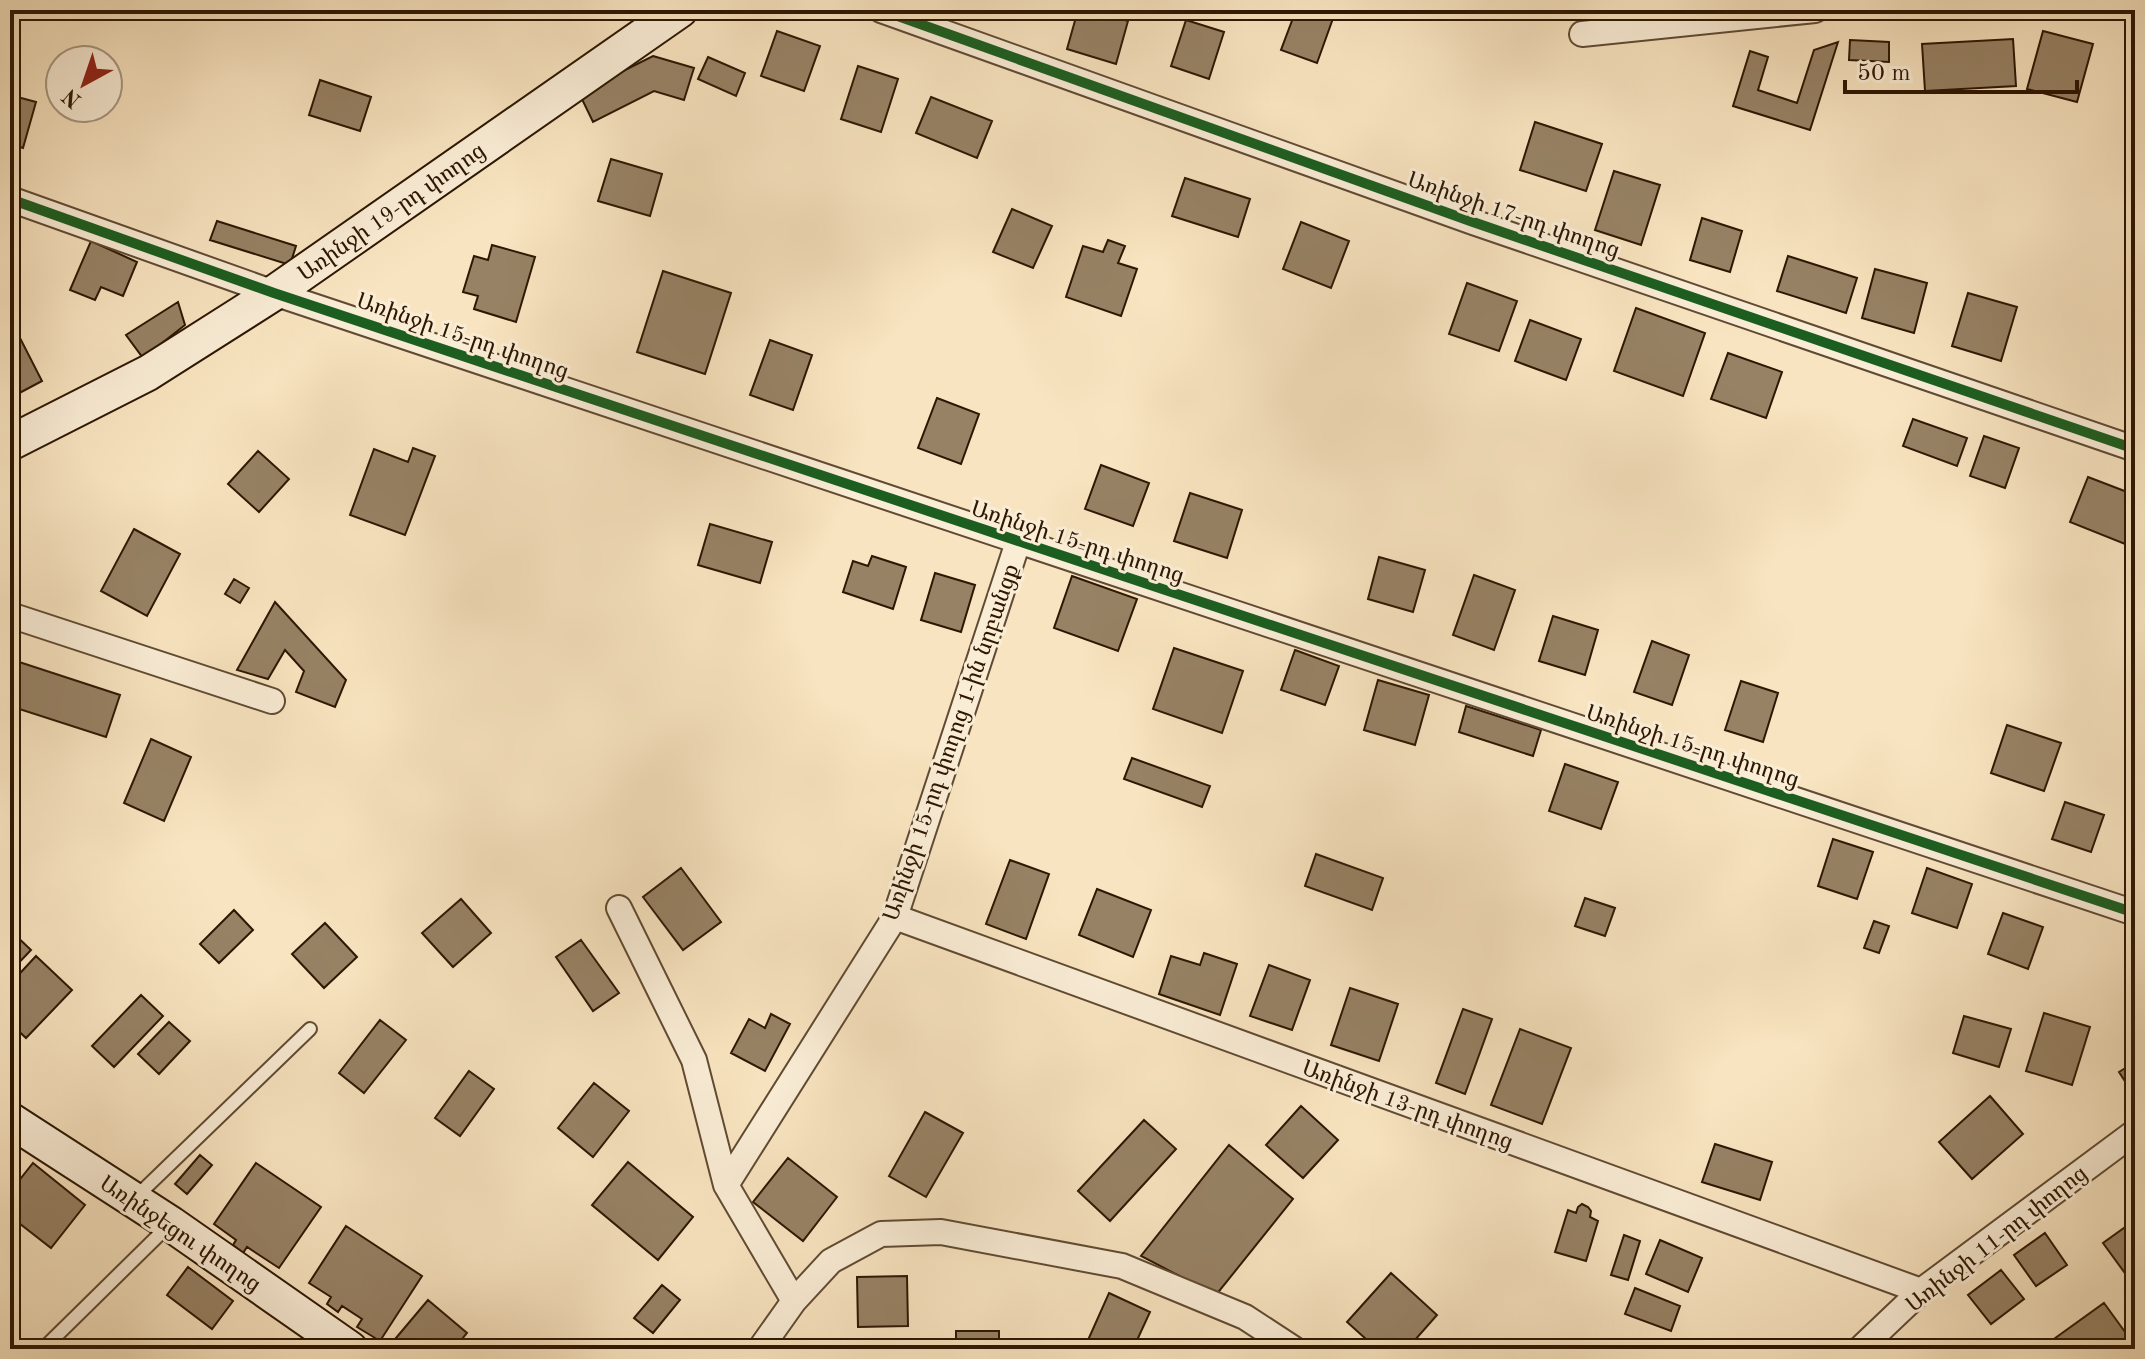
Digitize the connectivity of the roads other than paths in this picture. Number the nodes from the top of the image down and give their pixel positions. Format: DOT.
graph roads {
  1 [pos="680,10"];
  2 [pos="881,10"];
  3 [pos="1815,10"];
  4 [pos="1582,34"];
  5 [pos="10,199"];
  6 [pos="274,293"];
  7 [pos="10,443"];
  8 [pos="2135,449"];
  9 [pos="1018,542"];
  10 [pos="10,615"];
  11 [pos="272,701"];
  12 [pos="619,908"];
  13 [pos="2135,913"];
  14 [pos="895,917"];
  15 [pos="310,1029"];
  16 [pos="10,1120"];
  17 [pos="2135,1132"];
  18 [pos="726,1185"];
  19 [pos="134,1199"];
  20 [pos="171,1224"];
  21 [pos="1921,1291"];
  22 [pos="794,1301"];
  23 [pos="43,1349"];
  24 [pos="350,1349"];
  25 [pos="760,1349"];
  26 [pos="1294,1349"];
  27 [pos="1860,1349"];
  1 -- 6 [label="street, Առինջի 19-րդ փողոց"];
  2 -- 8 [label="street, Առինջի 17-րդ փողոց"];
  3 -- 4 [label="street"];
  5 -- 6 [label="street, Առինջի 15-րդ փողոց"];
  6 -- 7 [label="street, Առինջի 19-րդ փողոց"];
  6 -- 9 [label="street, Առինջի 15-րդ փողոց"];
  9 -- 13 [label="street, Առինջի 15-րդ փողոց"];
  9 -- 14 [label="street, Առինջի 15-րդ փողոց 1-ին նրբանցք"];
  10 -- 11 [label="street"];
  12 -- 18 [label="street"];
  14 -- 18 [label="street, Առինջի 15-րդ փողոց 1-ին նրբանցք"];
  14 -- 21 [label="street, Առինջի 13-րդ փողոց"];
  15 -- 19 [label="lane"];
  16 -- 19 [label="street, Առինջեցու փողոց"];
  17 -- 21 [label="street, Առինջի 11-րդ փողոց"];
  18 -- 22 [label="street"];
  19 -- 20 [label="street, Առինջեցու փողոց"];
  20 -- 23 [label="lane"];
  20 -- 24 [label="street, Առինջեցու փողոց"];
  21 -- 27 [label="street, Առինջի 11-րդ փողոց"];
  22 -- 25 [label="street"];
  22 -- 26 [label="street"];
}
